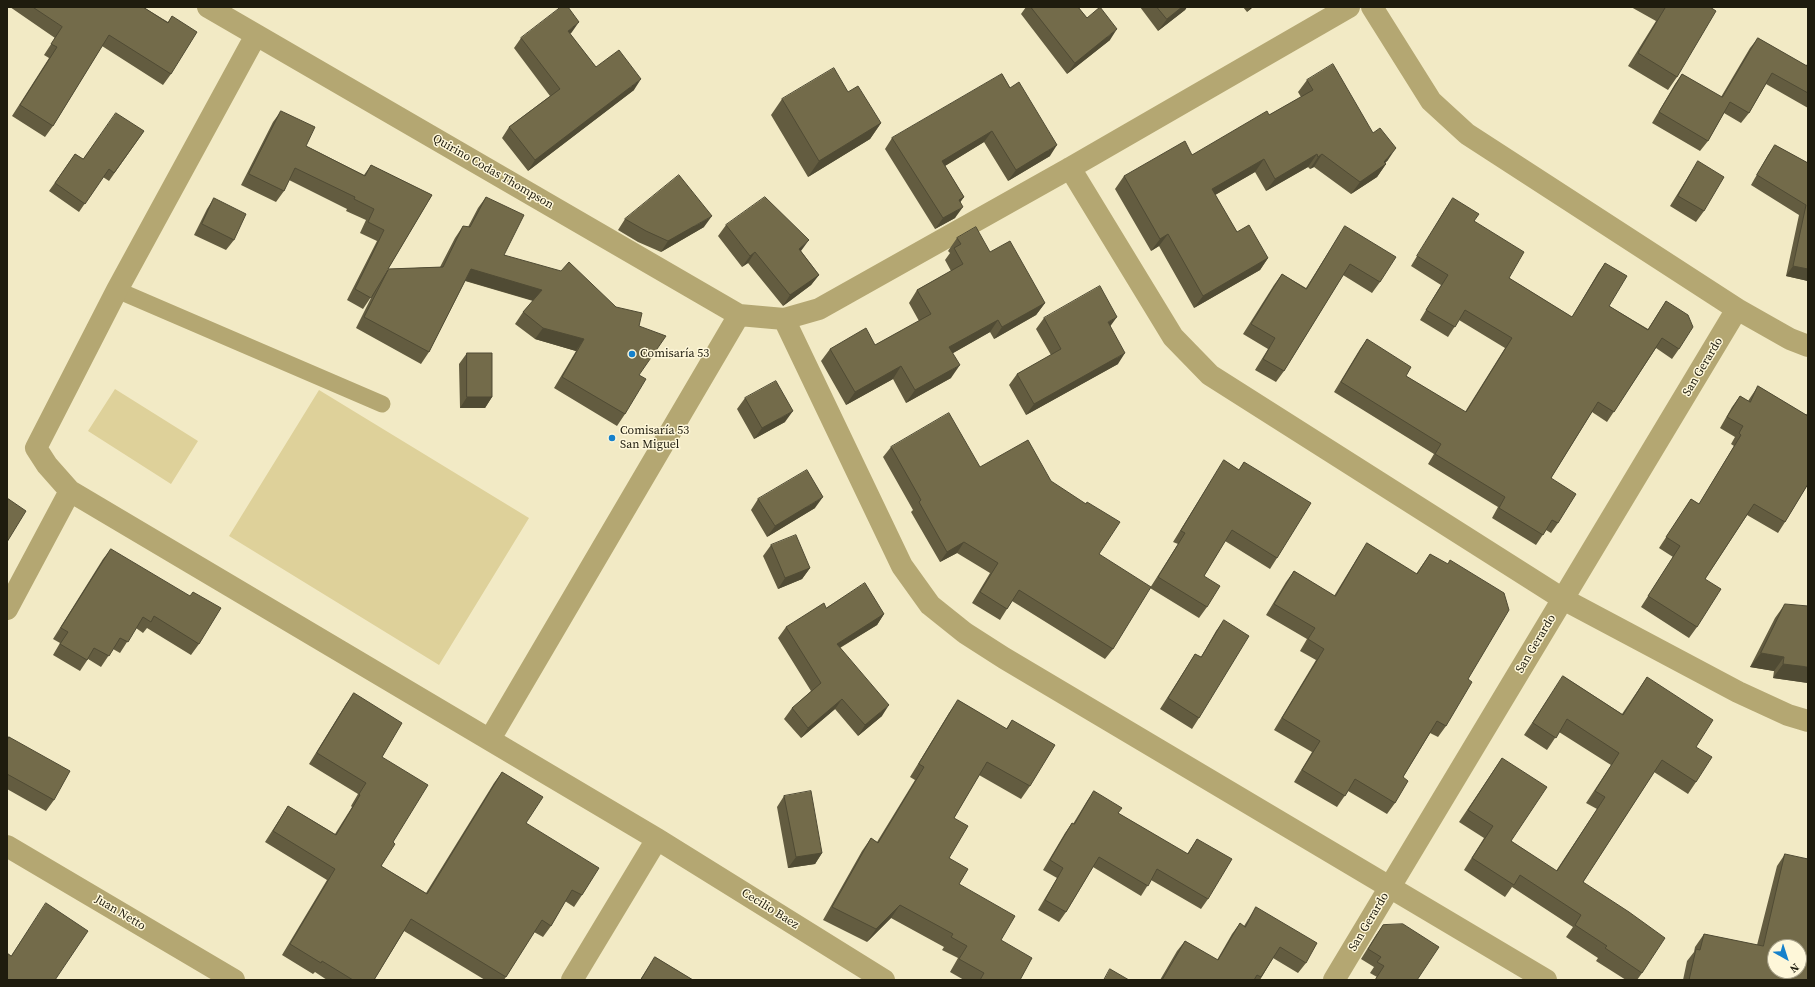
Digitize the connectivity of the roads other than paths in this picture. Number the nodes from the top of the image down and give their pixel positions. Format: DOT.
graph roads {
  1 [pos="208,7"];
  2 [pos="1349,7"];
  3 [pos="1372,7"];
  4 [pos="256,35"];
  5 [pos="1070,168"];
  6 [pos="117,290"];
  7 [pos="1737,309"];
  8 [pos="739,315"];
  9 [pos="784,320"];
  10 [pos="1808,346"];
  11 [pos="382,404"];
  12 [pos="70,490"];
  13 [pos="1563,599"];
  14 [pos="7,609"];
  15 [pos="1808,721"];
  16 [pos="490,739"];
  17 [pos="657,839"];
  18 [pos="7,846"];
  19 [pos="1389,888"];
  20 [pos="234,980"];
  21 [pos="572,980"];
  22 [pos="884,980"];
  23 [pos="1334,980"];
  24 [pos="1546,980"];
  1 -- 4 [label="street, Quirino Codas Thompson"];
  2 -- 5 [label="street"];
  3 -- 7 [label="street"];
  4 -- 6 [label="street"];
  4 -- 8 [label="street, Quirino Codas Thompson"];
  5 -- 9 [label="street"];
  5 -- 13 [label="street"];
  6 -- 11 [label="lane"];
  6 -- 12 [label="street, Cecilio Baez"];
  7 -- 10 [label="street"];
  7 -- 13 [label="street, San Gerardo"];
  8 -- 9 [label="street, Quirino Codas Thompson"];
  8 -- 16 [label="street"];
  9 -- 19 [label="street"];
  12 -- 14 [label="street"];
  12 -- 16 [label="street, Cecilio Baez"];
  13 -- 15 [label="street"];
  13 -- 19 [label="street, San Gerardo"];
  16 -- 17 [label="street, Cecilio Baez"];
  17 -- 21 [label="street"];
  17 -- 22 [label="street, Cecilio Baez"];
  18 -- 20 [label="street, Juan Netto"];
  19 -- 23 [label="street, San Gerardo"];
  19 -- 24 [label="street"];
}
